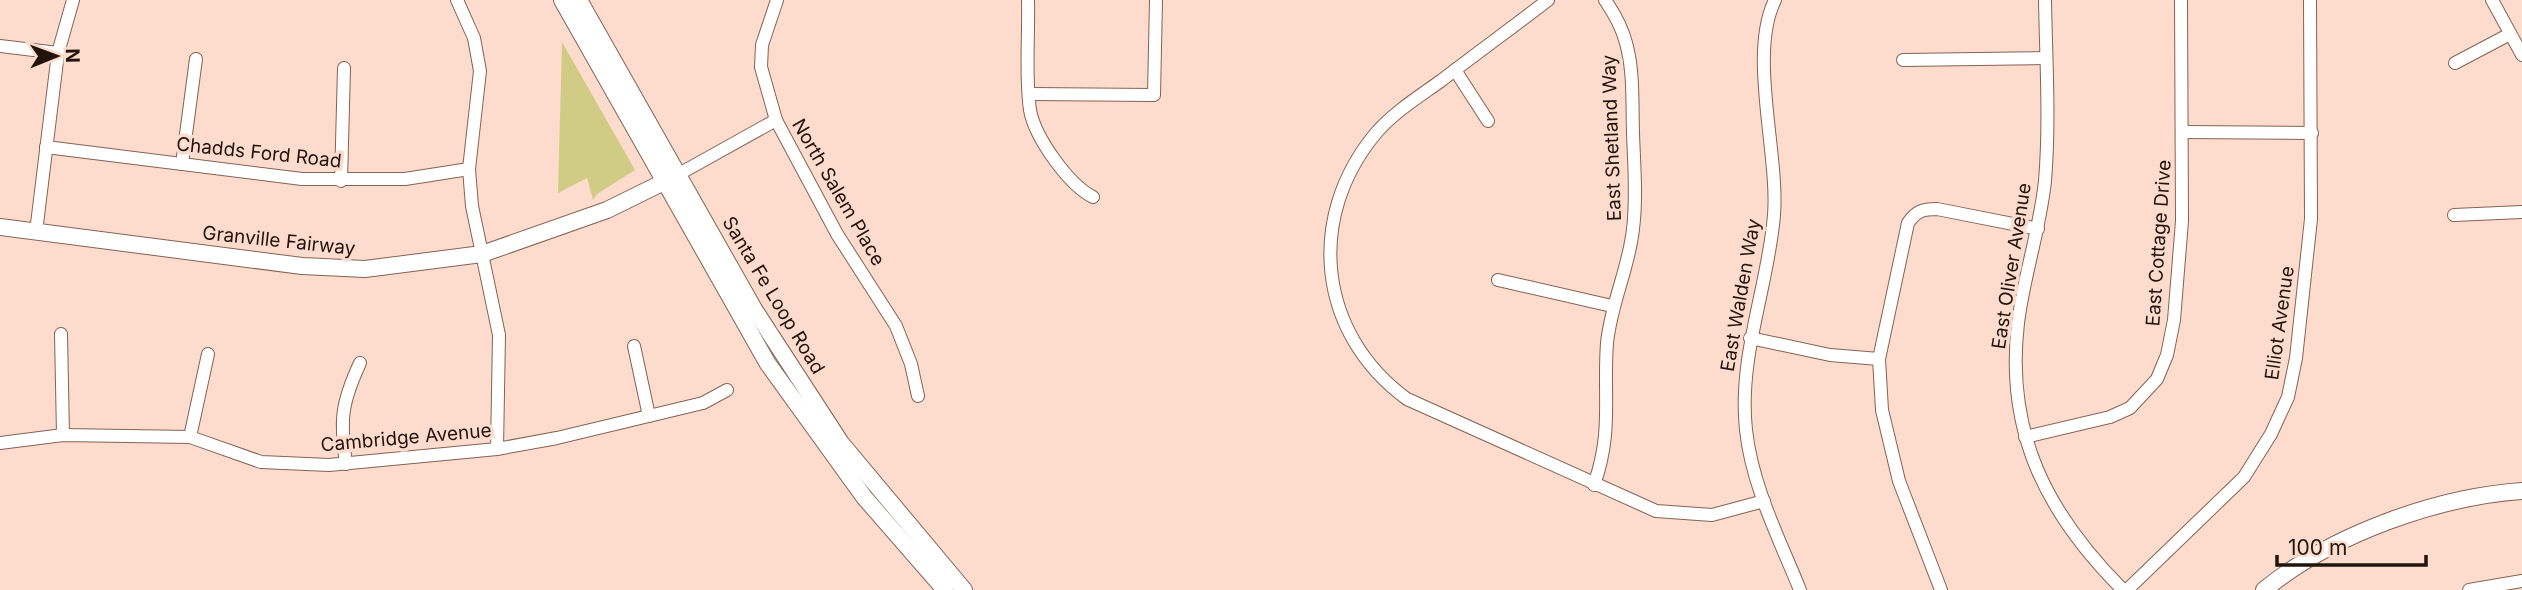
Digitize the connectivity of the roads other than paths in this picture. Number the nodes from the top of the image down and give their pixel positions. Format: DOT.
graph roads {
  1 [pos="73,0"];
  2 [pos="457,0"];
  3 [pos="562,0"];
  4 [pos="579,0"];
  5 [pos="777,0"];
  6 [pos="1028,0"];
  7 [pos="1156,0"];
  8 [pos="1548,0"];
  9 [pos="1605,0"];
  10 [pos="1775,0"];
  11 [pos="2045,0"];
  12 [pos="2181,0"];
  13 [pos="2310,0"];
  14 [pos="2492,0"];
  15 [pos="2510,34"];
  16 [pos="0,46"];
  17 [pos="58,53"];
  18 [pos="2522,55"];
  19 [pos="2046,58"];
  20 [pos="196,59"];
  21 [pos="1903,60"];
  22 [pos="2455,63"];
  23 [pos="344,68"];
  24 [pos="1455,70"];
  25 [pos="1030,94"];
  26 [pos="776,120"];
  27 [pos="1488,121"];
  28 [pos="2183,132"];
  29 [pos="2312,133"];
  30 [pos="46,147"];
  31 [pos="181,164"];
  32 [pos="469,169"];
  33 [pos="672,178"];
  34 [pos="341,181"];
  35 [pos="1093,197"];
  36 [pos="2522,212"];
  37 [pos="2454,215"];
  38 [pos="0,227"];
  39 [pos="2038,229"];
  40 [pos="36,232"];
  41 [pos="482,254"];
  42 [pos="1498,280"];
  43 [pos="1612,306"];
  44 [pos="61,334"];
  45 [pos="1750,338"];
  46 [pos="634,346"];
  47 [pos="208,354"];
  48 [pos="1880,359"];
  49 [pos="360,363"];
  50 [pos="727,390"];
  51 [pos="918,396"];
  52 [pos="649,416"];
  53 [pos="63,435"];
  54 [pos="190,437"];
  55 [pos="2025,438"];
  56 [pos="0,443"];
  57 [pos="497,449"];
  58 [pos="346,464"];
  59 [pos="1594,485"];
  60 [pos="2522,491"];
  61 [pos="1764,501"];
  62 [pos="2522,581"];
  63 [pos="945,590"];
  64 [pos="964,590"];
  65 [pos="1800,590"];
  66 [pos="1941,590"];
  67 [pos="2125,590"];
  68 [pos="2264,590"];
  69 [pos="2469,590"];
  1 -- 17 [label="street"];
  2 -- 32 [label="street"];
  3 -- 33 [label="main road, Santa Fe Loop Road"];
  4 -- 33 [label="main road, Santa Fe Loop Road"];
  5 -- 26 [label="street, North Salem Place"];
  6 -- 25 [label="street"];
  7 -- 25 [label="street"];
  8 -- 24 [label="street"];
  9 -- 43 [label="street, East Shetland Way"];
  10 -- 45 [label="street, East Walden Way"];
  11 -- 19 [label="street, East Oliver Avenue"];
  12 -- 28 [label="street, East Cottage Drive"];
  13 -- 29 [label="street, Elliot Avenue"];
  14 -- 15 [label="street"];
  15 -- 18 [label="street"];
  15 -- 22 [label="street"];
  16 -- 17 [label="street"];
  17 -- 30 [label="street"];
  19 -- 21 [label="street"];
  19 -- 39 [label="street, East Oliver Avenue"];
  20 -- 31 [label="street"];
  23 -- 34 [label="street"];
  24 -- 27 [label="street"];
  24 -- 59 [label="street"];
  25 -- 35 [label="street"];
  26 -- 33 [label="street, Granville Fairway"];
  26 -- 51 [label="street, North Salem Place"];
  28 -- 29 [label="street"];
  28 -- 55 [label="street, East Cottage Drive"];
  29 -- 67 [label="street, Elliot Avenue"];
  30 -- 31 [label="street, Chadds Ford Road"];
  30 -- 40 [label="street"];
  31 -- 34 [label="street, Chadds Ford Road"];
  32 -- 34 [label="street, Chadds Ford Road"];
  32 -- 41 [label="street"];
  33 -- 41 [label="main road, Granville Fairway"];
  33 -- 63 [label="main road, Santa Fe Loop Road"];
  33 -- 64 [label="main road, Santa Fe Loop Road"];
  36 -- 37 [label="street"];
  38 -- 40 [label="main road, Granville Fairway"];
  39 -- 48 [label="street"];
  39 -- 55 [label="street, East Oliver Avenue"];
  40 -- 41 [label="main road, Granville Fairway"];
  41 -- 57 [label="street"];
  42 -- 43 [label="street"];
  43 -- 59 [label="street, East Shetland Way"];
  44 -- 53 [label="street"];
  45 -- 48 [label="street"];
  45 -- 61 [label="street, East Walden Way"];
  46 -- 52 [label="street"];
  47 -- 54 [label="street"];
  48 -- 66 [label="street"];
  49 -- 58 [label="street"];
  50 -- 52 [label="street, Cambridge Avenue"];
  52 -- 57 [label="street, Cambridge Avenue"];
  53 -- 54 [label="street, Cambridge Avenue"];
  53 -- 56 [label="street, Cambridge Avenue"];
  54 -- 58 [label="street, Cambridge Avenue"];
  55 -- 67 [label="street, East Oliver Avenue"];
  57 -- 58 [label="street, Cambridge Avenue"];
  59 -- 61 [label="street"];
  60 -- 68 [label="main road"];
  61 -- 65 [label="street, East Walden Way"];
  62 -- 69 [label="street"];
}
